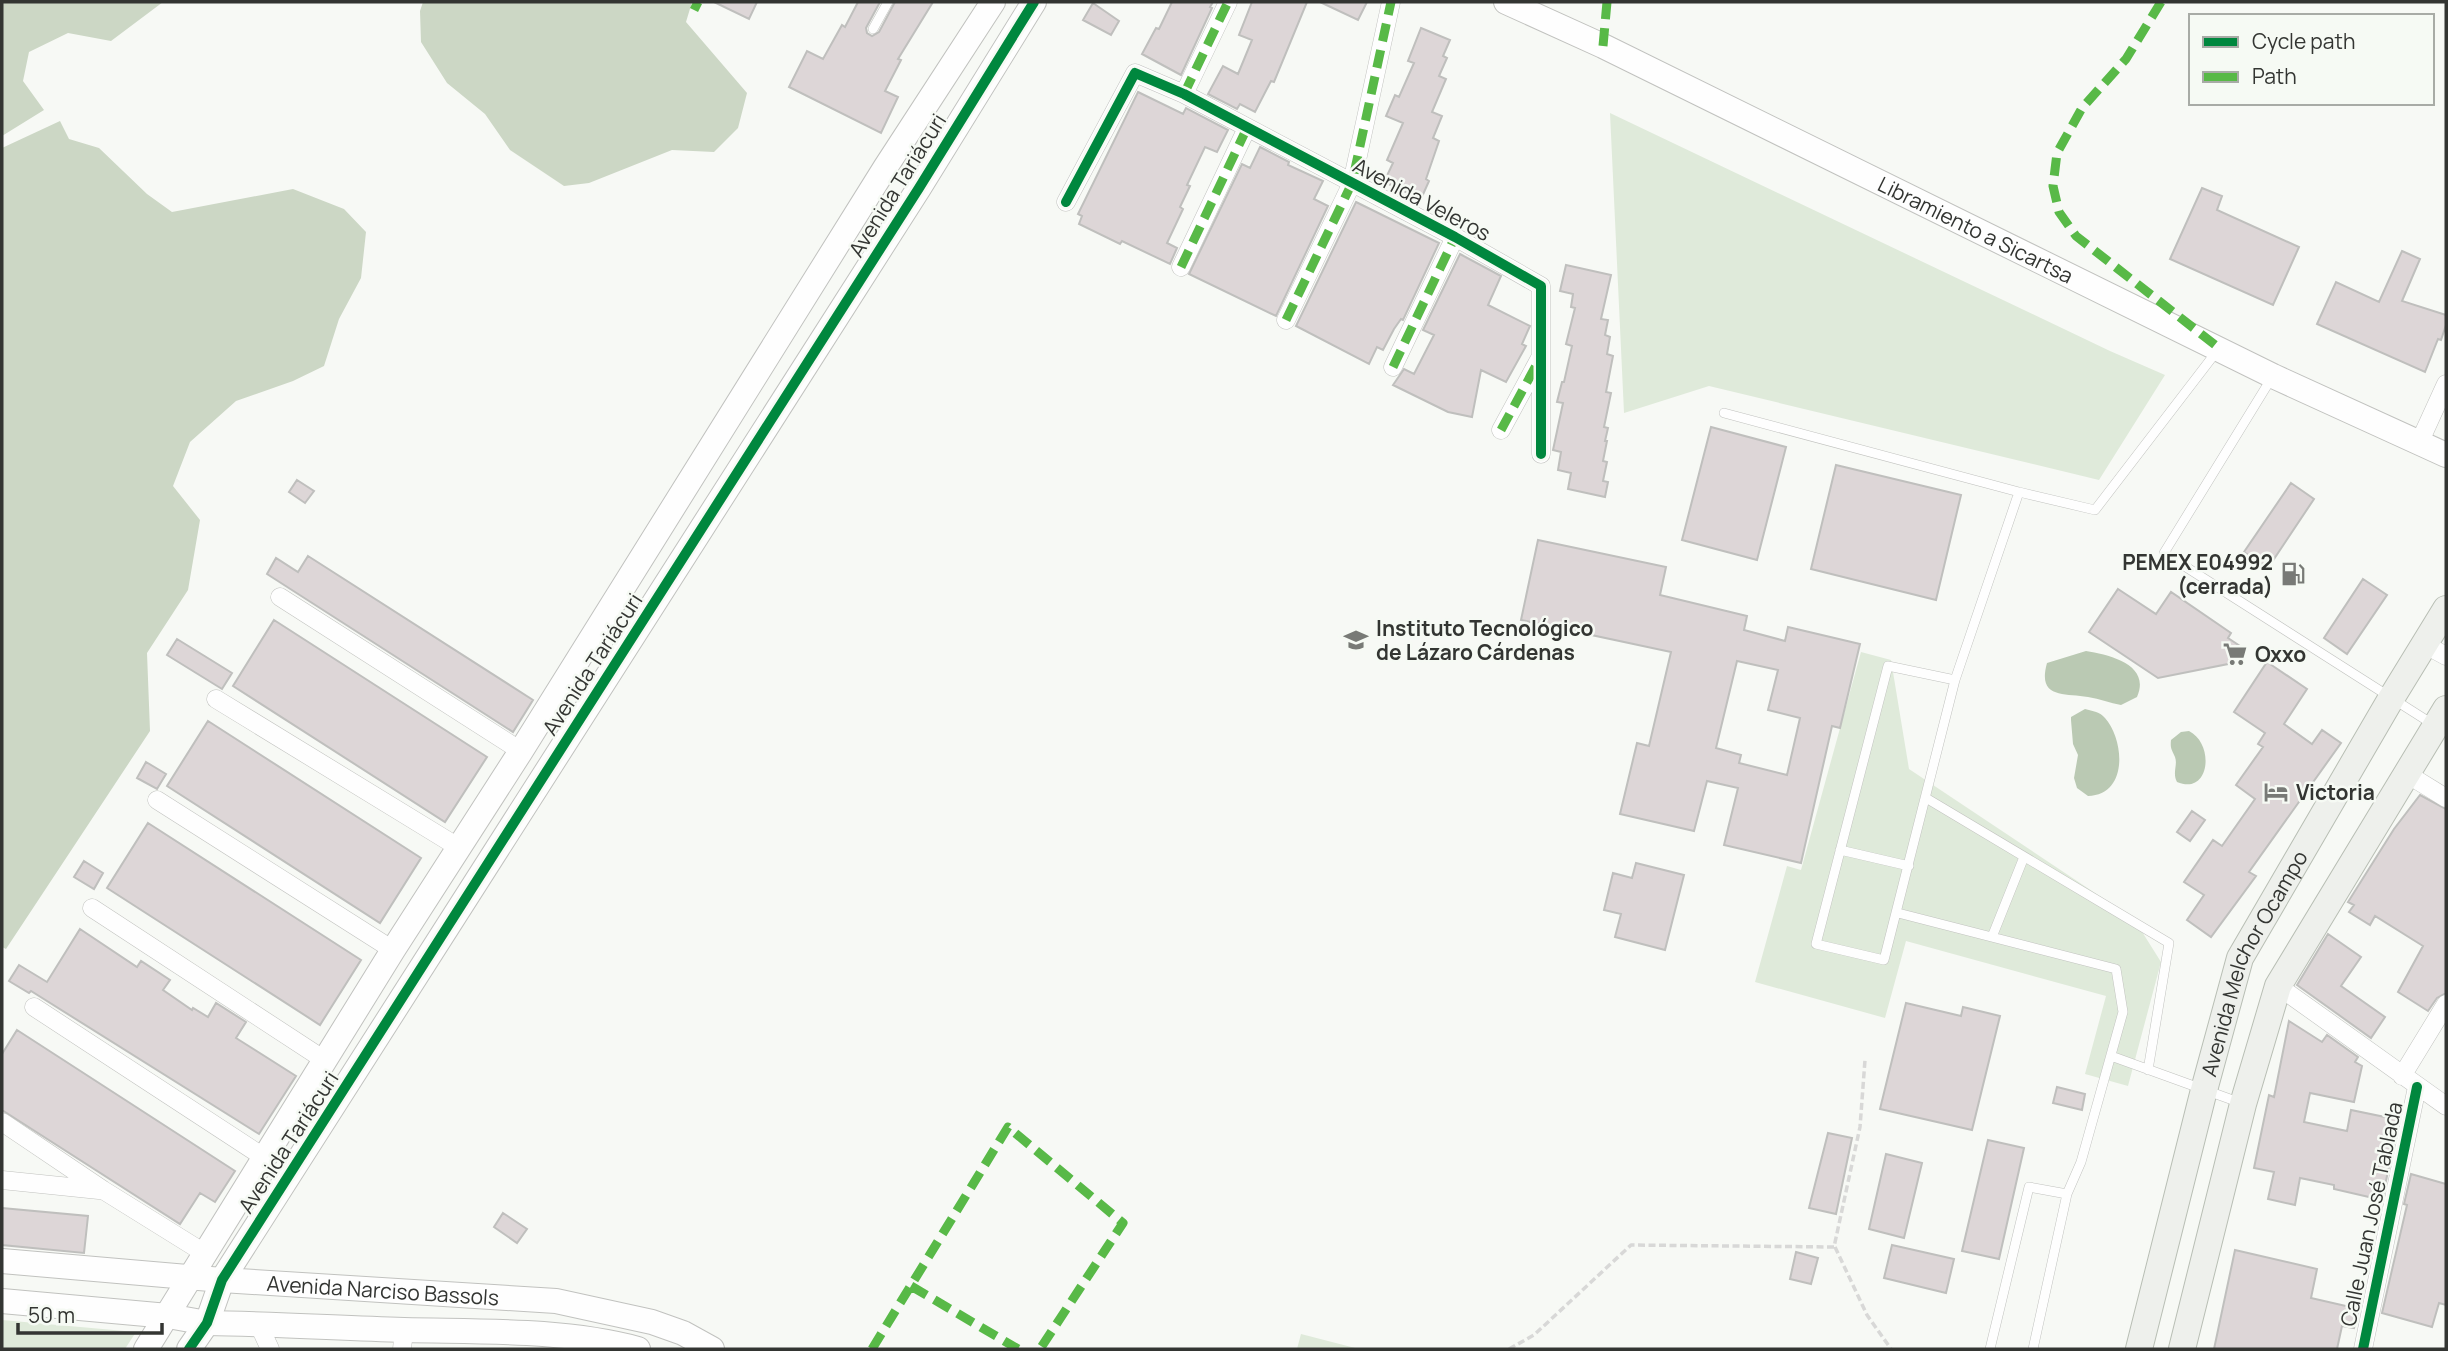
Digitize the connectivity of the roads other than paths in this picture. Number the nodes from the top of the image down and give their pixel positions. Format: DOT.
graph roads {
  1 [pos="888,2"];
  2 [pos="993,2"];
  3 [pos="1034,2"];
  4 [pos="1228,2"];
  5 [pos="1391,2"];
  6 [pos="1506,2"];
  7 [pos="873,30"];
  8 [pos="1184,94"];
  9 [pos="1247,128"];
  10 [pos="885,168"];
  11 [pos="1352,183"];
  12 [pos="919,188"];
  13 [pos="1066,202"];
  14 [pos="1455,237"];
  15 [pos="1181,267"];
  16 [pos="1286,320"];
  17 [pos="2218,348"];
  18 [pos="1541,355"];
  19 [pos="1393,367"];
  20 [pos="2273,376"];
  21 [pos="2446,384"];
  22 [pos="1724,413"];
  23 [pos="1501,430"];
  24 [pos="2420,441"];
  25 [pos="1541,454"];
  26 [pos="2446,455"];
  27 [pos="2019,492"];
  28 [pos="280,597"];
  29 [pos="2446,609"];
  30 [pos="2435,650"];
  31 [pos="1955,680"];
  32 [pos="2392,696"];
  33 [pos="216,699"];
  34 [pos="2441,717"];
  35 [pos="521,751"];
  36 [pos="2407,774"];
  37 [pos="1926,798"];
  38 [pos="2446,798"];
  39 [pos="157,800"];
  40 [pos="458,848"];
  41 [pos="1840,850"];
  42 [pos="2024,857"];
  43 [pos="1909,866"];
  44 [pos="92,908"];
  45 [pos="1898,913"];
  46 [pos="1992,937"];
  47 [pos="393,950"];
  48 [pos="2278,986"];
  49 [pos="2446,1004"];
  50 [pos="34,1007"];
  51 [pos="2111,1056"];
  52 [pos="326,1061"];
  53 [pos="2148,1070"];
  54 [pos="2410,1081"];
  55 [pos="2204,1090"];
  56 [pos="2243,1104"];
  57 [pos="2446,1106"];
  58 [pos="2,1122"];
  59 [pos="265,1158"];
  60 [pos="2,1180"];
  61 [pos="103,1190"];
  62 [pos="2067,1194"];
  63 [pos="206,1254"];
  64 [pos="2,1261"];
  65 [pos="192,1278"];
  66 [pos="222,1280"];
  67 [pos="2,1301"];
  68 [pos="168,1316"];
  69 [pos="207,1323"];
  70 [pos="258,1324"];
  71 [pos="403,1340"];
  72 [pos="678,1341"];
  73 [pos="610,1345"];
  74 [pos="146,1349"];
  75 [pos="190,1349"];
  76 [pos="270,1349"];
  77 [pos="638,1349"];
  78 [pos="712,1349"];
  79 [pos="1990,1349"];
  80 [pos="2033,1349"];
  81 [pos="2139,1349"];
  82 [pos="2182,1349"];
  83 [pos="2363,1349"];
  1 -- 7 [label="lane"];
  2 -- 10 [label="street, Avenida Tariácuri"];
  3 -- 12 [label="street, Avenida Tariácuri"];
  4 -- 8 [label="street"];
  5 -- 11 [label="street"];
  6 -- 17 [label="street, Libramiento a Sicartsa"];
  8 -- 9 [label="street, Avenida Veleros"];
  8 -- 13 [label="street, Avenida Veleros"];
  9 -- 11 [label="street, Avenida Veleros"];
  9 -- 15 [label="street"];
  10 -- 12 [label="street"];
  10 -- 35 [label="street, Avenida Tariácuri"];
  11 -- 14 [label="street, Avenida Veleros"];
  11 -- 16 [label="street"];
  12 -- 66 [label="street, Avenida Tariácuri"];
  14 -- 18 [label="street, Avenida Veleros"];
  14 -- 19 [label="street"];
  17 -- 20 [label="street, Libramiento a Sicartsa"];
  17 -- 27 [label="lane"];
  18 -- 23 [label="street"];
  18 -- 25 [label="street, Avenida Veleros"];
  20 -- 24 [label="street, Libramiento a Sicartsa"];
  20 -- 32 [label="lane"];
  21 -- 24 [label="street"];
  22 -- 27 [label="lane"];
  24 -- 26 [label="street, Libramiento a Sicartsa"];
  27 -- 31 [label="lane"];
  28 -- 35 [label="street"];
  29 -- 30 [label="main road, Avenida Melchor Ocampo"];
  30 -- 32 [label="main road, Avenida Melchor Ocampo"];
  31 -- 37 [label="lane"];
  31 -- 41 [label="lane"];
  32 -- 34 [label="lane"];
  32 -- 55 [label="main road, Avenida Melchor Ocampo"];
  33 -- 40 [label="street"];
  34 -- 36 [label="main road, Avenida Melchor Ocampo"];
  35 -- 40 [label="street, Avenida Tariácuri"];
  36 -- 38 [label="street"];
  36 -- 48 [label="main road, Avenida Melchor Ocampo"];
  37 -- 42 [label="lane"];
  37 -- 43 [label="lane"];
  39 -- 47 [label="street"];
  40 -- 47 [label="street, Avenida Tariácuri"];
  41 -- 43 [label="lane"];
  41 -- 45 [label="lane"];
  42 -- 46 [label="lane"];
  42 -- 53 [label="lane"];
  43 -- 45 [label="lane"];
  44 -- 52 [label="street"];
  45 -- 46 [label="lane"];
  46 -- 51 [label="lane"];
  47 -- 52 [label="street, Avenida Tariácuri"];
  48 -- 54 [label="street"];
  48 -- 56 [label="main road, Avenida Melchor Ocampo"];
  49 -- 54 [label="street, Calle Juan José Tablada"];
  50 -- 59 [label="street"];
  51 -- 53 [label="lane"];
  51 -- 62 [label="lane"];
  52 -- 59 [label="street, Avenida Tariácuri"];
  53 -- 55 [label="lane"];
  54 -- 57 [label="street"];
  54 -- 83 [label="street, Calle Juan José Tablada"];
  55 -- 56 [label="lane"];
  55 -- 81 [label="main road, Avenida Melchor Ocampo"];
  56 -- 82 [label="main road, Avenida Melchor Ocampo"];
  58 -- 61 [label="street"];
  59 -- 63 [label="street, Avenida Tariácuri"];
  60 -- 61 [label="street"];
  61 -- 63 [label="street"];
  62 -- 79 [label="lane"];
  62 -- 80 [label="lane"];
  63 -- 65 [label="street, Avenida Tariácuri"];
  64 -- 65 [label="street, Avenida Narciso Bassols"];
  65 -- 66 [label="street, Avenida Narciso Bassols"];
  65 -- 68 [label="street, Avenida Tariácuri"];
  66 -- 69 [label="street, Avenida Tariácuri"];
  66 -- 72 [label="street, Avenida Narciso Bassols"];
  67 -- 68 [label="street, Avenida Narciso Bassols"];
  68 -- 69 [label="street, Avenida Narciso Bassols"];
  68 -- 74 [label="street, Avenida Tariácuri"];
  69 -- 70 [label="street, Avenida Narciso Bassols"];
  69 -- 75 [label="street, Avenida Tariácuri"];
  70 -- 71 [label="street, Avenida Narciso Bassols"];
  70 -- 76 [label="street"];
  71 -- 73 [label="street, Avenida Narciso Bassols"];
  72 -- 78 [label="street, Avenida Narciso Bassols"];
  73 -- 77 [label="street, Avenida Narciso Bassols"];
}
